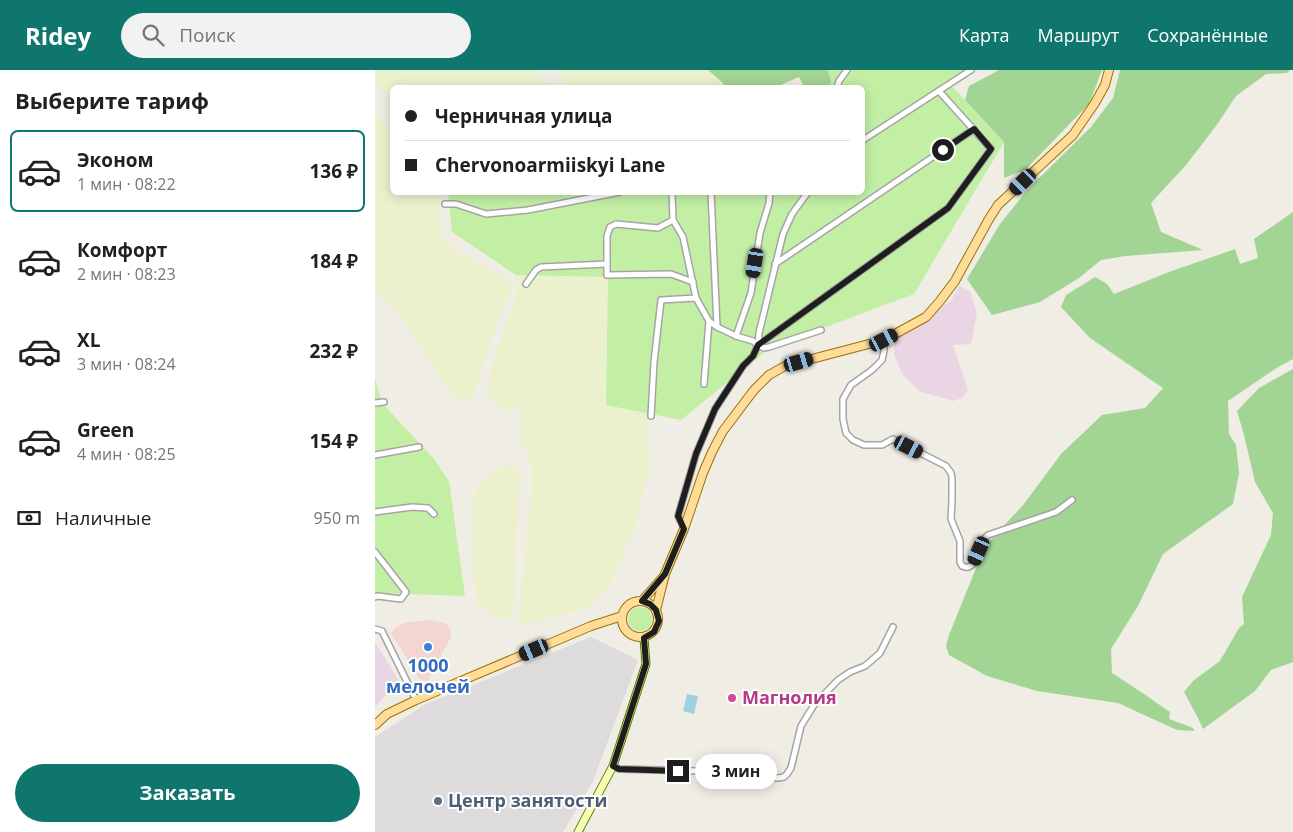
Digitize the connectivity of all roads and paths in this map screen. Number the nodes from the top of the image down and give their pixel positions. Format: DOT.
graph roads {
  1 [pos="847,70"];
  2 [pos="971,70"];
  3 [pos="1109,70"];
  4 [pos="838,85"];
  5 [pos="939,91"];
  6 [pos="974,129"];
  7 [pos="865,139"];
  8 [pos="605,195"];
  9 [pos="672,195"];
  10 [pos="711,195"];
  11 [pos="770,195"];
  12 [pos="806,195"];
  13 [pos="445,204"];
  14 [pos="673,220"];
  15 [pos="607,264"];
  16 [pos="775,264"];
  17 [pos="693,282"];
  18 [pos="526,284"];
  19 [pos="696,298"];
  20 [pos="709,321"];
  21 [pos="717,327"];
  22 [pos="821,330"];
  23 [pos="736,336"];
  24 [pos="884,340"];
  25 [pos="758,345"];
  26 [pos="704,384"];
  27 [pos="384,402"];
  28 [pos="375,403"];
  29 [pos="651,416"];
  30 [pos="419,447"];
  31 [pos="375,455"];
  32 [pos="1072,500"];
  33 [pos="375,512"];
  34 [pos="434,514"];
  35 [pos="684,529"];
  36 [pos="375,552"];
  37 [pos="665,574"];
  38 [pos="375,597"];
  39 [pos="642,601"];
  40 [pos="656,610"];
  41 [pos="622,616"];
  42 [pos="893,627"];
  43 [pos="375,629"];
  44 [pos="644,638"];
  45 [pos="415,700"];
  46 [pos="375,726"];
  47 [pos="613,766"];
  48 [pos="578,832"];
  1 -- 4 [label="street"];
  2 -- 5 [label="street"];
  3 -- 24 [label="main road"];
  5 -- 6 [label="street"];
  5 -- 7 [label="street"];
  6 -- 16 [label="street"];
  6 -- 25 [label="street"];
  8 -- 13 [label="street"];
  9 -- 14 [label="street"];
  10 -- 21 [label="street"];
  11 -- 23 [label="street"];
  12 -- 16 [label="street"];
  14 -- 15 [label="street"];
  14 -- 17 [label="street"];
  15 -- 17 [label="street"];
  15 -- 18 [label="street"];
  16 -- 25 [label="street"];
  17 -- 19 [label="street"];
  19 -- 20 [label="street"];
  19 -- 29 [label="street"];
  20 -- 21 [label="street"];
  20 -- 26 [label="street"];
  21 -- 23 [label="street"];
  22 -- 25 [label="street"];
  23 -- 25 [label="street"];
  24 -- 32 [label="street"];
  24 -- 35 [label="main road"];
  25 -- 35 [label="street"];
  27 -- 28 [label="street"];
  30 -- 31 [label="street"];
  33 -- 34 [label="street"];
  35 -- 37 [label="main road"];
  36 -- 38 [label="street"];
  37 -- 39 [label="main road"];
  37 -- 40 [label="main road"];
  39 -- 40 [label="main road"];
  39 -- 41 [label="main road"];
  40 -- 44 [label="main road"];
  41 -- 44 [label="main road"];
  41 -- 45 [label="main road"];
  42 -- 47 [label="street"];
  43 -- 45 [label="street"];
  44 -- 47 [label="main road"];
  45 -- 46 [label="main road"];
  47 -- 48 [label="main road"];
}
